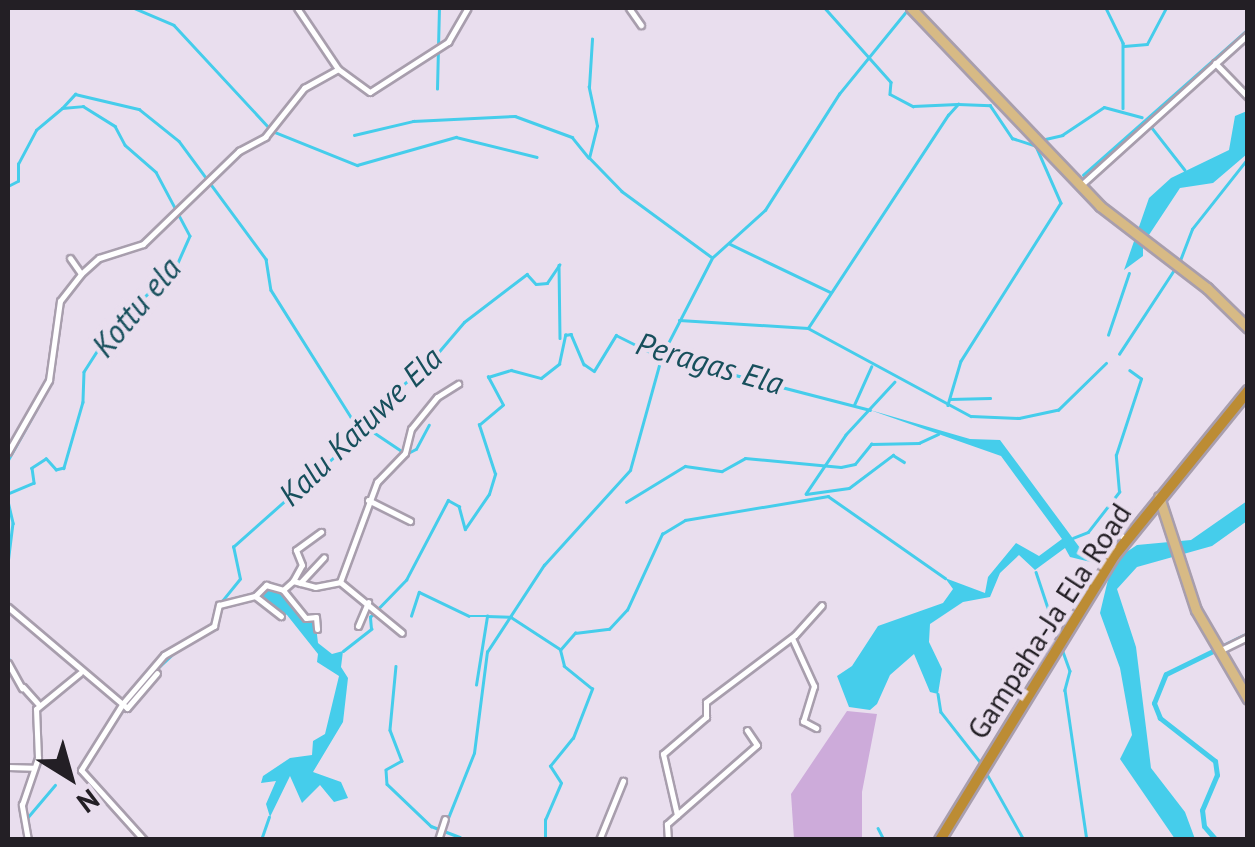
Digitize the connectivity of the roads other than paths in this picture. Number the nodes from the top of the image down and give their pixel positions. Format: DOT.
graph roads {
  1 [pos="297,8"];
  2 [pos="468,8"];
  3 [pos="630,8"];
  4 [pos="912,9"];
  5 [pos="641,26"];
  6 [pos="1248,34"];
  7 [pos="1216,63"];
  8 [pos="338,70"];
  9 [pos="1248,97"];
  10 [pos="1080,186"];
  11 [pos="70,258"];
  12 [pos="81,274"];
  13 [pos="1248,328"];
  14 [pos="458,384"];
  15 [pos="1248,390"];
  16 [pos="8,452"];
  17 [pos="1159,497"];
  18 [pos="368,500"];
  19 [pos="410,522"];
  20 [pos="1112,529"];
  21 [pos="321,532"];
  22 [pos="1126,540"];
  23 [pos="324,557"];
  24 [pos="297,582"];
  25 [pos="340,582"];
  26 [pos="283,590"];
  27 [pos="256,596"];
  28 [pos="368,602"];
  29 [pos="822,604"];
  30 [pos="8,607"];
  31 [pos="282,616"];
  32 [pos="358,626"];
  33 [pos="317,628"];
  34 [pos="402,632"];
  35 [pos="1248,636"];
  36 [pos="792,638"];
  37 [pos="1218,651"];
  38 [pos="8,662"];
  39 [pos="80,673"];
  40 [pos="156,674"];
  41 [pos="1248,699"];
  42 [pos="124,706"];
  43 [pos="38,707"];
  44 [pos="816,728"];
  45 [pos="746,730"];
  46 [pos="8,767"];
  47 [pos="33,768"];
  48 [pos="623,782"];
  49 [pos="677,815"];
  50 [pos="445,820"];
  51 [pos="28,840"];
  52 [pos="144,840"];
  53 [pos="438,840"];
  54 [pos="599,840"];
  55 [pos="668,840"];
  56 [pos="940,840"];
  1 -- 8 [label="street"];
  2 -- 8 [label="street"];
  3 -- 5 [label="street"];
  4 -- 10 [label="main road"];
  6 -- 7 [label="street"];
  7 -- 9 [label="street"];
  7 -- 10 [label="street"];
  8 -- 12 [label="street"];
  10 -- 13 [label="main road"];
  11 -- 12 [label="street"];
  12 -- 16 [label="street"];
  14 -- 18 [label="street"];
  15 -- 17 [label="highway, Gampaha-Ja Ela Road"];
  17 -- 22 [label="highway, Gampaha-Ja Ela Road"];
  17 -- 37 [label="main road"];
  18 -- 19 [label="street"];
  18 -- 25 [label="street"];
  20 -- 22 [label="street"];
  21 -- 24 [label="street"];
  22 -- 56 [label="highway, Gampaha-Ja Ela Road"];
  23 -- 24 [label="street"];
  24 -- 25 [label="street"];
  24 -- 26 [label="street"];
  25 -- 28 [label="street"];
  26 -- 27 [label="street"];
  26 -- 33 [label="street"];
  27 -- 31 [label="street"];
  27 -- 42 [label="street"];
  28 -- 32 [label="street"];
  28 -- 34 [label="street"];
  29 -- 36 [label="street"];
  30 -- 39 [label="street"];
  35 -- 37 [label="street"];
  36 -- 44 [label="street"];
  36 -- 49 [label="street"];
  37 -- 41 [label="main road"];
  38 -- 43 [label="street"];
  39 -- 42 [label="street"];
  39 -- 43 [label="street"];
  40 -- 42 [label="street"];
  42 -- 52 [label="street"];
  43 -- 47 [label="street"];
  45 -- 49 [label="street"];
  46 -- 47 [label="street"];
  47 -- 51 [label="street"];
  48 -- 54 [label="street"];
  49 -- 55 [label="street"];
  50 -- 53 [label="street"];
}
